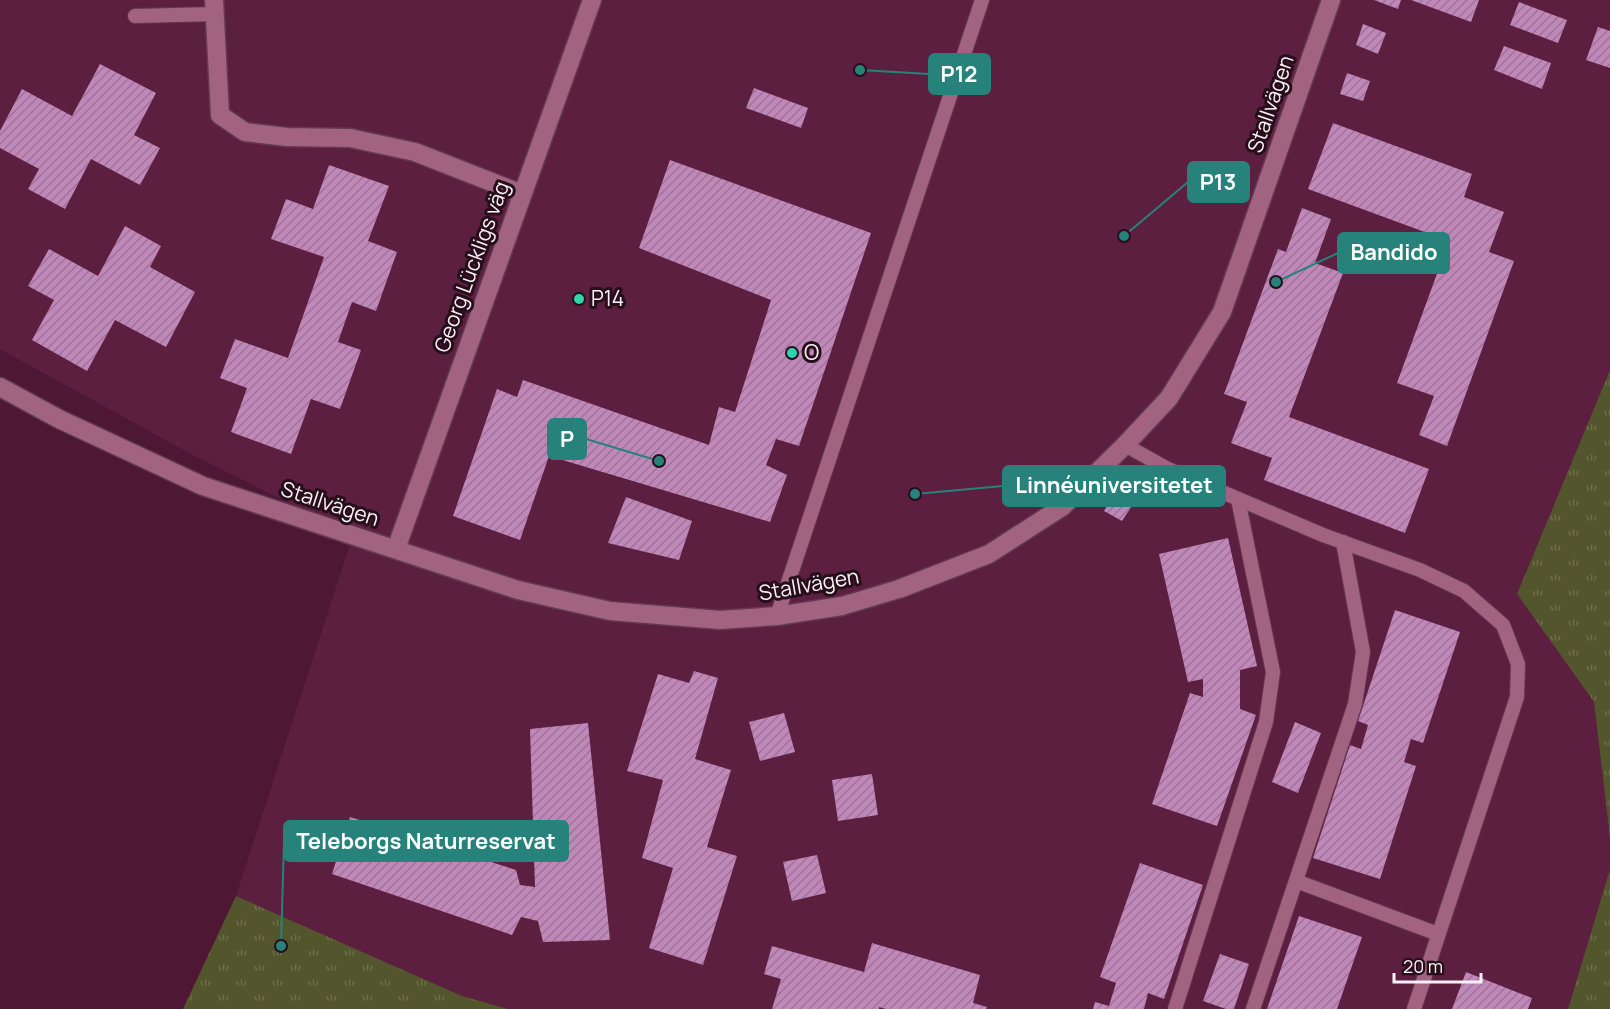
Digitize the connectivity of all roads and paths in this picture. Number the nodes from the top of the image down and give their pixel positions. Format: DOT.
graph roads {
  1 [pos="592,0"];
  2 [pos="982,0"];
  3 [pos="1331,0"];
  4 [pos="215,7"];
  5 [pos="135,16"];
  6 [pos="522,194"];
  7 [pos="0,387"];
  8 [pos="1125,446"];
  9 [pos="1238,499"];
  10 [pos="1343,542"];
  11 [pos="396,549"];
  12 [pos="777,616"];
  13 [pos="1296,881"];
  14 [pos="1438,934"];
  15 [pos="1175,1009"];
  16 [pos="1253,1009"];
  17 [pos="1414,1009"];
  1 -- 6 [label="street, Georg Lückligs väg"];
  2 -- 12 [label="lane"];
  3 -- 8 [label="street, Stallvägen"];
  4 -- 5 [label="lane"];
  4 -- 6 [label="street"];
  6 -- 11 [label="street, Georg Lückligs väg"];
  7 -- 11 [label="street, Stallvägen"];
  8 -- 9 [label="lane"];
  8 -- 12 [label="street, Stallvägen"];
  9 -- 10 [label="lane"];
  9 -- 15 [label="lane"];
  10 -- 13 [label="lane"];
  10 -- 14 [label="lane"];
  11 -- 12 [label="street, Stallvägen"];
  13 -- 14 [label="lane"];
  13 -- 16 [label="lane"];
  14 -- 17 [label="lane"];
}
